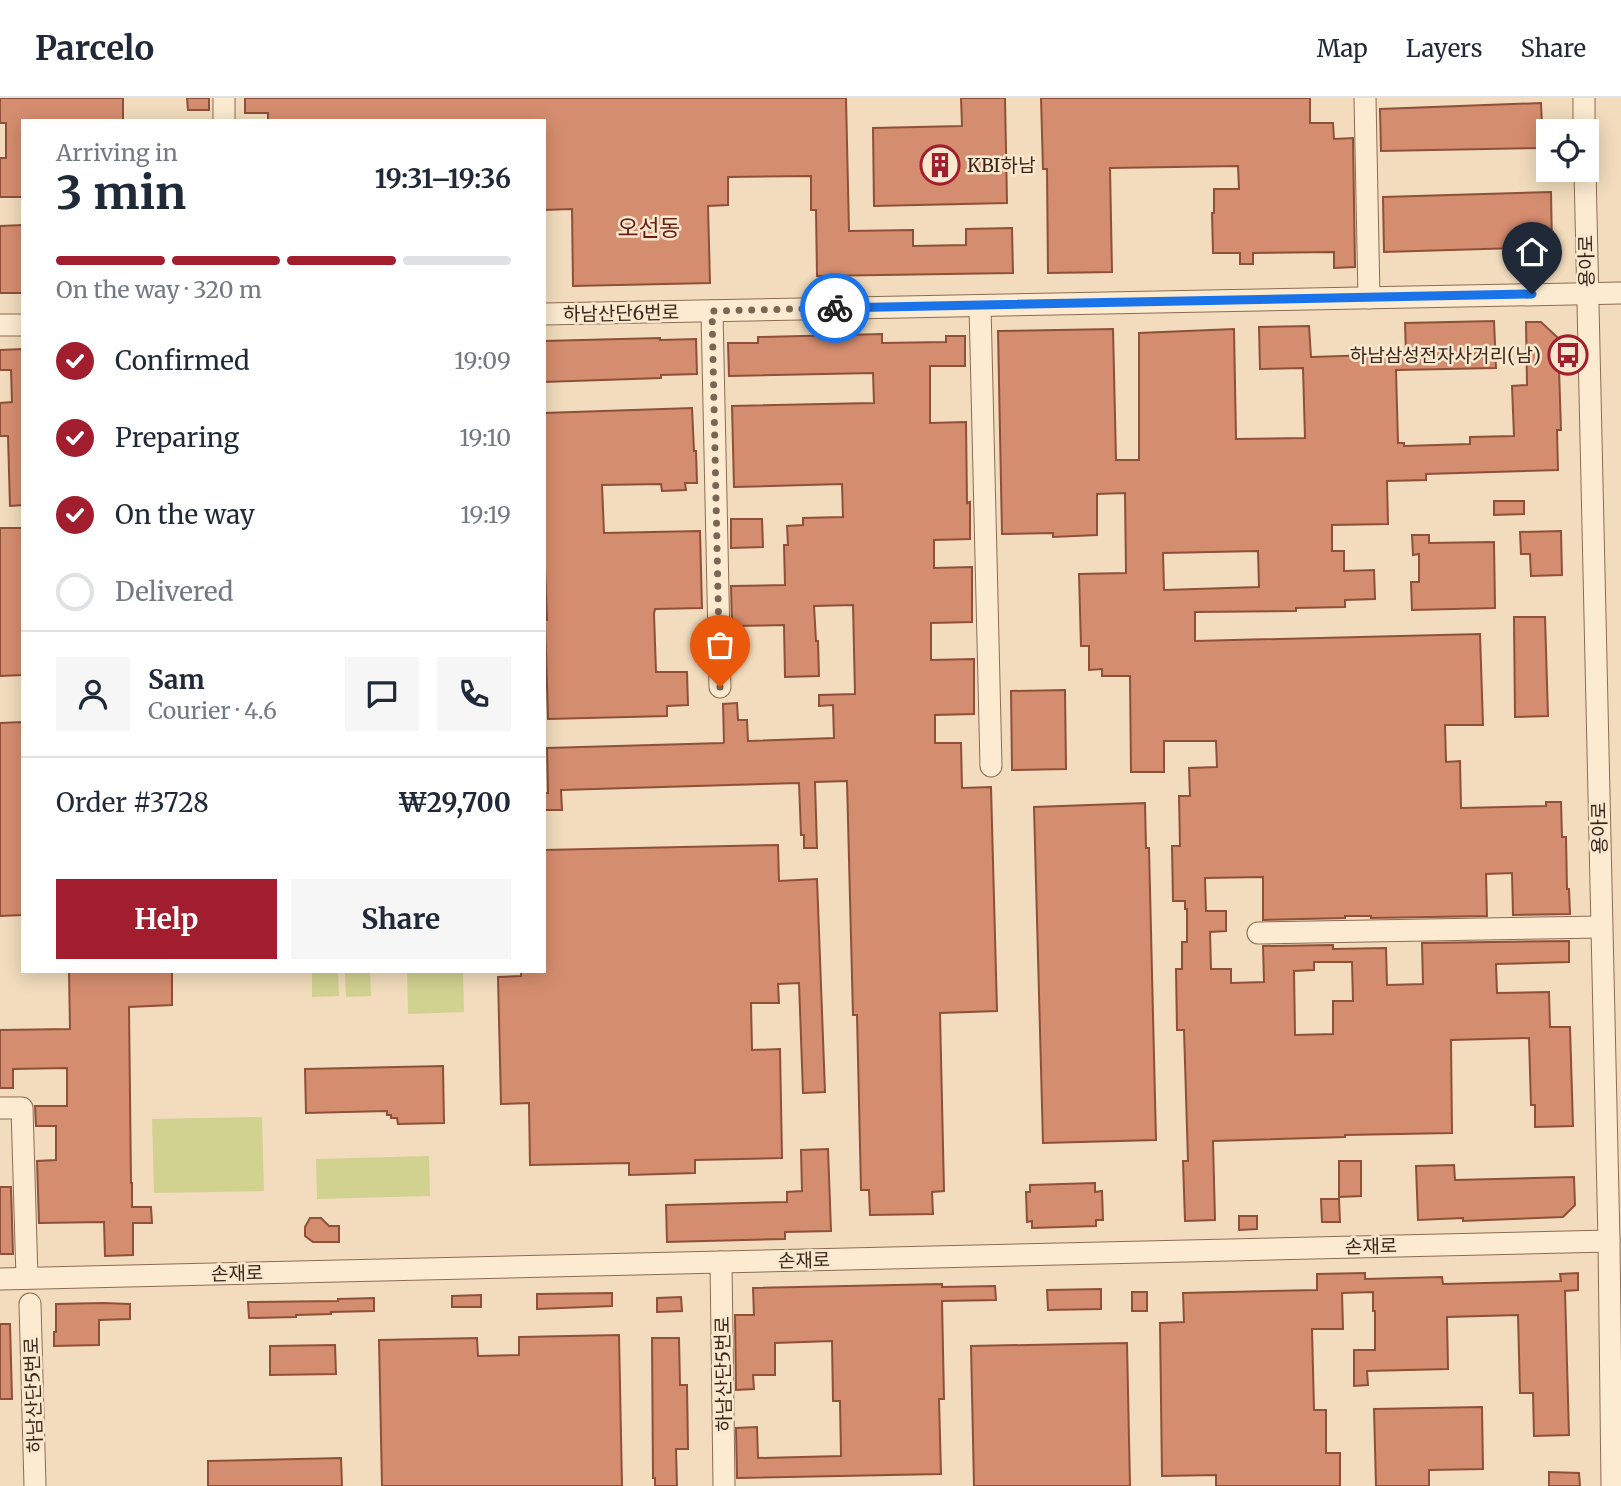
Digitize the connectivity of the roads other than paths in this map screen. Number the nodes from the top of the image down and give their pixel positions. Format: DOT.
graph roads {
  1 [pos="224,98"];
  2 [pos="1365,98"];
  3 [pos="1584,98"];
  4 [pos="224,119"];
  5 [pos="1584,119"];
  6 [pos="1585,182"];
  7 [pos="1587,293"];
  8 [pos="1621,293"];
  9 [pos="1369,298"];
  10 [pos="981,306"];
  11 [pos="712,311"];
  12 [pos="546,314"];
  13 [pos="0,325"];
  14 [pos="21,325"];
  15 [pos="720,687"];
  16 [pos="991,765"];
  17 [pos="1601,927"];
  18 [pos="1258,933"];
  19 [pos="0,1108"];
  20 [pos="1609,1241"];
  21 [pos="721,1262"];
  22 [pos="27,1278"];
  23 [pos="0,1279"];
  24 [pos="30,1304"];
  25 [pos="35,1486"];
  26 [pos="724,1486"];
  27 [pos="1612,1486"];
  1 -- 4 [label="street"];
  2 -- 9 [label="street"];
  3 -- 5 [label="street"];
  6 -- 7 [label="street, 용아로"];
  7 -- 8 [label="street, 하남산단6번로"];
  7 -- 9 [label="street, 하남산단6번로"];
  7 -- 17 [label="street, 용아로"];
  9 -- 10 [label="street, 하남산단6번로"];
  10 -- 11 [label="street, 하남산단6번로"];
  10 -- 16 [label="street"];
  11 -- 12 [label="street, 하남산단6번로"];
  11 -- 15 [label="street"];
  13 -- 14 [label="street"];
  17 -- 18 [label="street"];
  17 -- 20 [label="street, 용아로"];
  19 -- 22 [label="street"];
  20 -- 21 [label="street, 손재로"];
  20 -- 27 [label="street, 용아로"];
  21 -- 22 [label="street, 손재로"];
  21 -- 26 [label="street, 하남산단5번로"];
  22 -- 23 [label="street, 손재로"];
  24 -- 25 [label="street, 하남산단5번로"];
}
